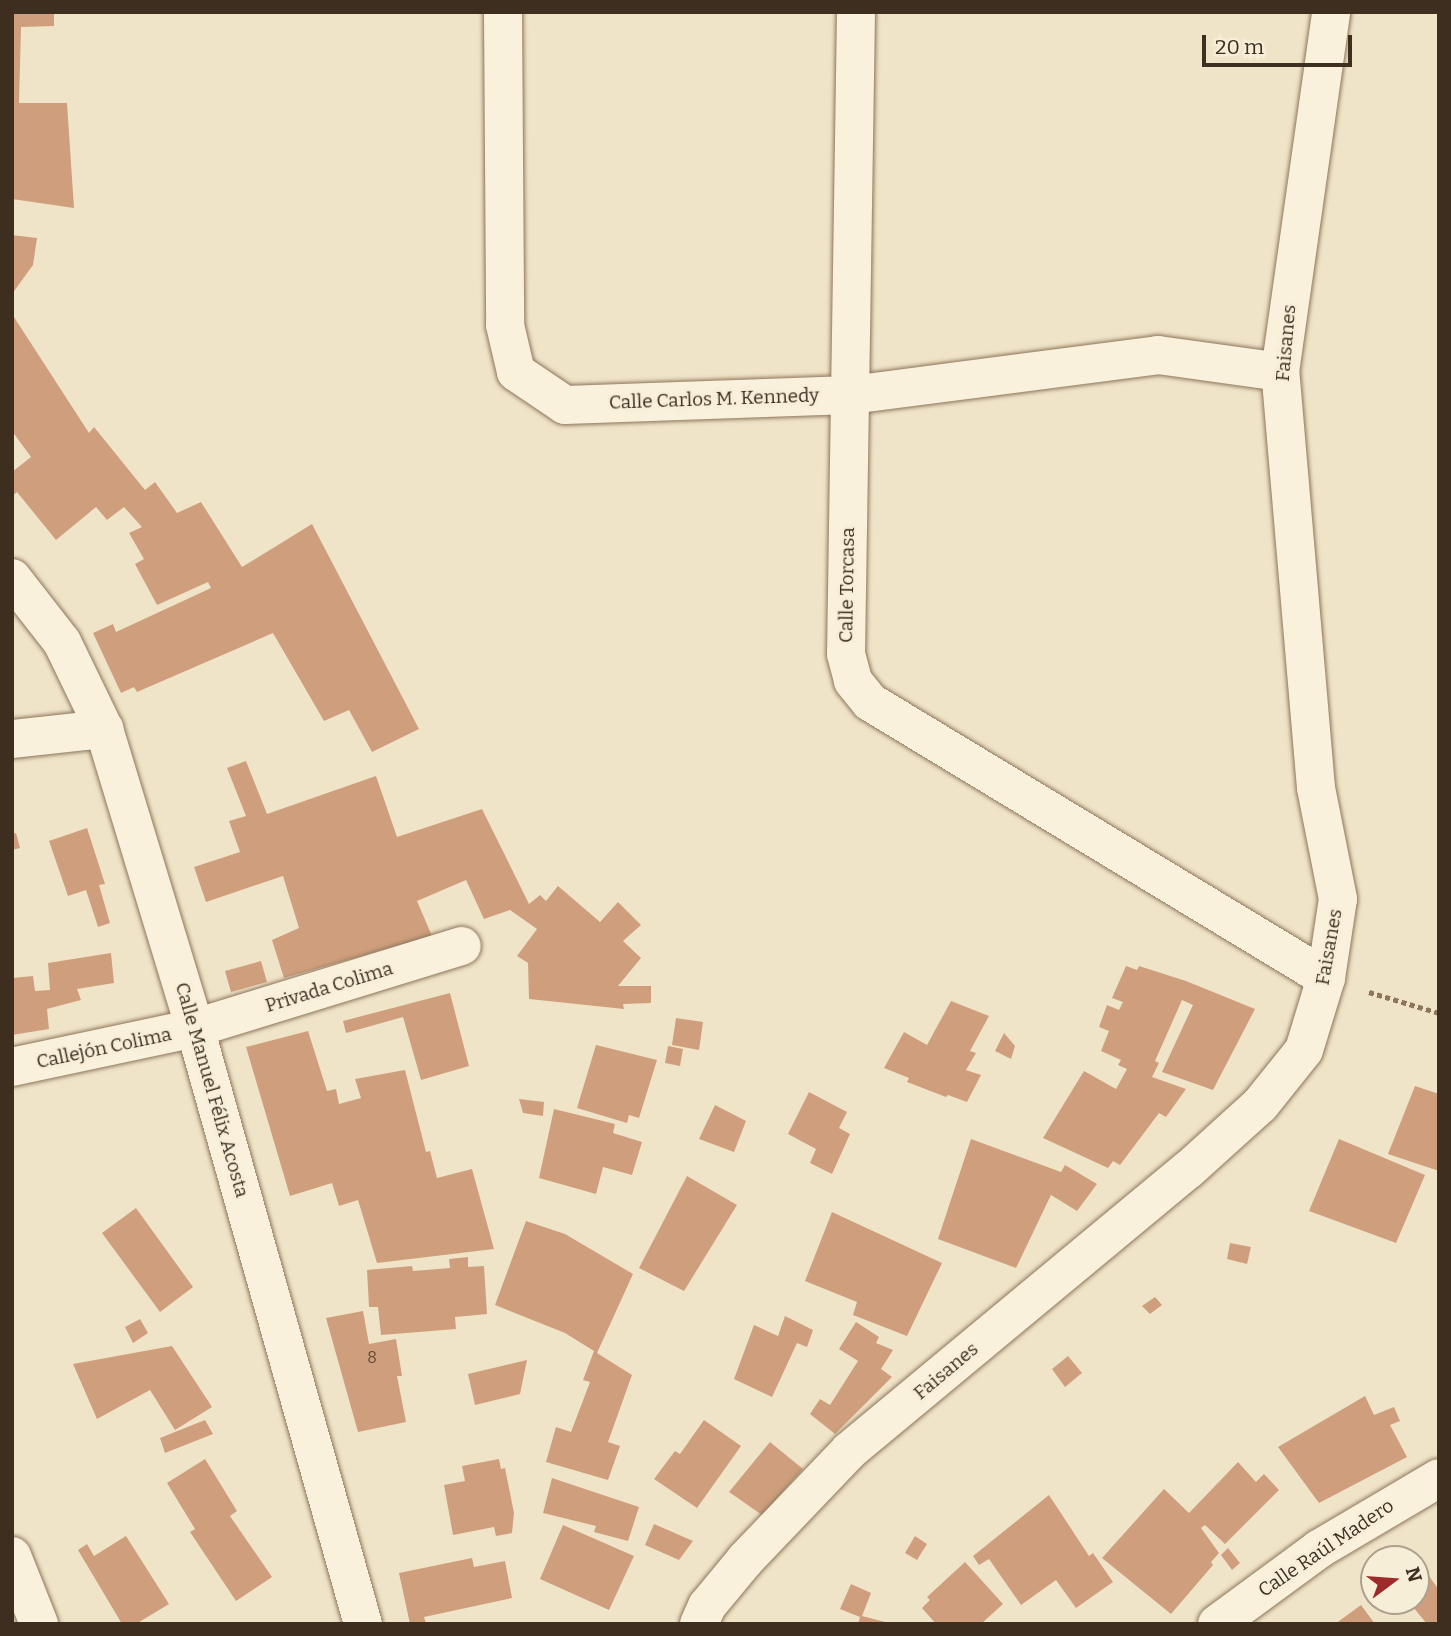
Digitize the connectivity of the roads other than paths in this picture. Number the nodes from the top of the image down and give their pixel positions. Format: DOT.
graph roads {
  1 [pos="503,12"];
  2 [pos="856,12"];
  3 [pos="1331,12"];
  4 [pos="1280,372"];
  5 [pos="851,395"];
  6 [pos="12,578"];
  7 [pos="104,729"];
  8 [pos="12,739"];
  9 [pos="462,946"];
  10 [pos="1326,978"];
  11 [pos="195,1028"];
  12 [pos="12,1067"];
  13 [pos="1439,1478"];
  14 [pos="12,1556"];
  15 [pos="38,1624"];
  16 [pos="363,1624"];
  17 [pos="699,1624"];
  18 [pos="1217,1624"];
  1 -- 5 [label="street, Calle Carlos M. Kennedy"];
  2 -- 5 [label="street, Calle Torcasa"];
  3 -- 4 [label="street, Faisanes"];
  4 -- 5 [label="street, Calle Carlos M. Kennedy"];
  4 -- 10 [label="street, Faisanes"];
  5 -- 10 [label="street, Calle Torcasa"];
  6 -- 7 [label="street, Calle Manuel Félix Acosta"];
  7 -- 8 [label="street"];
  7 -- 11 [label="street, Calle Manuel Félix Acosta"];
  9 -- 11 [label="street, Privada Colima"];
  10 -- 17 [label="street, Faisanes"];
  11 -- 12 [label="street, Callejón Colima"];
  11 -- 16 [label="street, Calle Manuel Félix Acosta"];
  13 -- 18 [label="street, Calle Raúl Madero"];
  14 -- 15 [label="street"];
}
